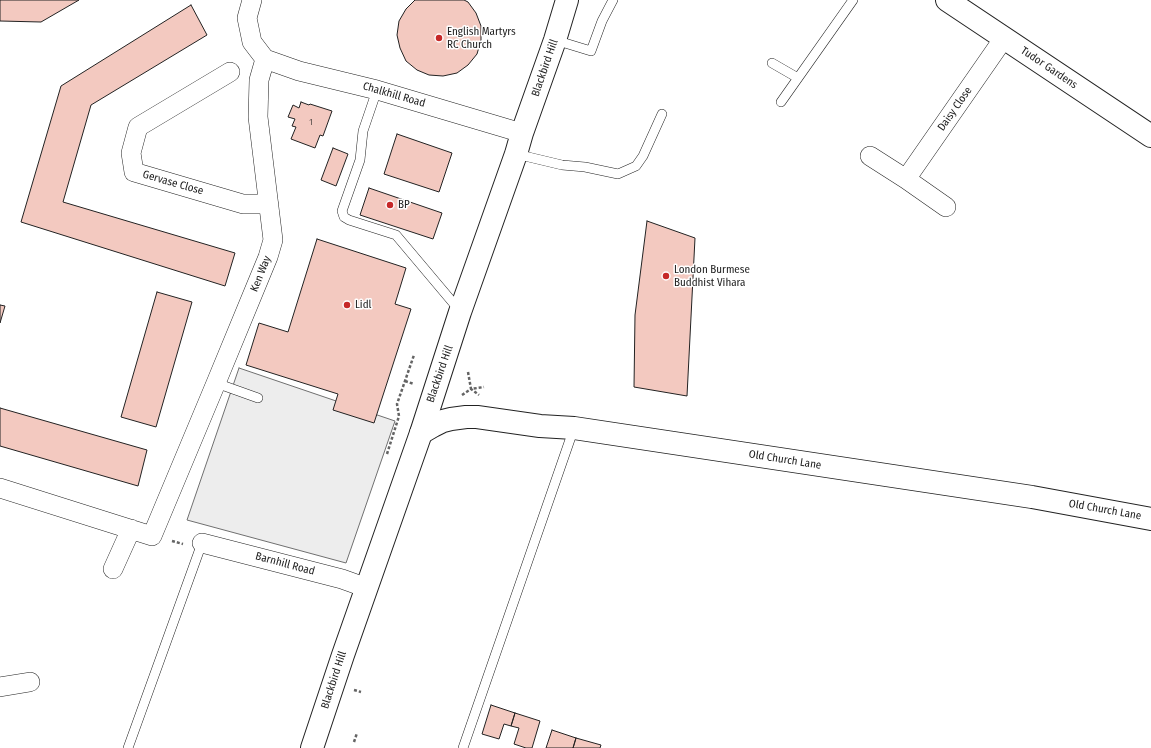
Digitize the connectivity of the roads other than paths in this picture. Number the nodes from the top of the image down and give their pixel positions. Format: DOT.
graph roads {
  1 [pos="252,0"];
  2 [pos="567,0"];
  3 [pos="613,0"];
  4 [pos="853,0"];
  5 [pos="947,0"];
  6 [pos="1004,38"];
  7 [pos="555,40"];
  8 [pos="265,59"];
  9 [pos="772,63"];
  10 [pos="230,72"];
  11 [pos="798,78"];
  12 [pos="377,90"];
  13 [pos="781,102"];
  14 [pos="662,114"];
  15 [pos="522,133"];
  16 [pos="1151,136"];
  17 [pos="516,154"];
  18 [pos="870,156"];
  19 [pos="906,179"];
  20 [pos="269,204"];
  21 [pos="946,207"];
  22 [pos="460,312"];
  23 [pos="216,383"];
  24 [pos="258,398"];
  25 [pos="574,428"];
  26 [pos="421,433"];
  27 [pos="2,493"];
  28 [pos="1151,519"];
  29 [pos="131,529"];
  30 [pos="201,546"];
  31 [pos="113,569"];
  32 [pos="367,588"];
  33 [pos="30,682"];
  34 [pos="0,687"];
  35 [pos="317,747"];
  36 [pos="128,748"];
  37 [pos="463,748"];
  1 -- 8 [label="street"];
  2 -- 7 [label="main road, Blackbird Hill"];
  3 -- 7 [label="lane"];
  4 -- 11 [label="lane"];
  5 -- 6 [label="main road, Tudor Gardens"];
  6 -- 16 [label="main road, Tudor Gardens"];
  6 -- 19 [label="street, Daisy Close"];
  7 -- 15 [label="main road, Blackbird Hill"];
  8 -- 12 [label="street, Chalkhill Road"];
  8 -- 20 [label="street, Ken Way"];
  9 -- 11 [label="lane"];
  10 -- 20 [label="street, Gervase Close"];
  11 -- 13 [label="lane"];
  12 -- 15 [label="street, Chalkhill Road"];
  12 -- 22 [label="lane"];
  14 -- 17 [label="lane"];
  15 -- 17 [label="main road, Blackbird Hill"];
  17 -- 22 [label="main road, Blackbird Hill"];
  18 -- 19 [label="street"];
  19 -- 21 [label="street"];
  20 -- 23 [label="street, Ken Way"];
  22 -- 26 [label="main road, Blackbird Hill"];
  23 -- 24 [label="lane"];
  23 -- 29 [label="street, Ken Way"];
  25 -- 26 [label="main road, Old Church Lane"];
  25 -- 28 [label="main road, Old Church Lane"];
  25 -- 37 [label="lane"];
  26 -- 32 [label="main road, Blackbird Hill"];
  27 -- 29 [label="street"];
  29 -- 31 [label="street"];
  30 -- 32 [label="street, Barnhill Road"];
  30 -- 36 [label="lane"];
  32 -- 35 [label="main road, Blackbird Hill"];
  33 -- 34 [label="street"];
}
